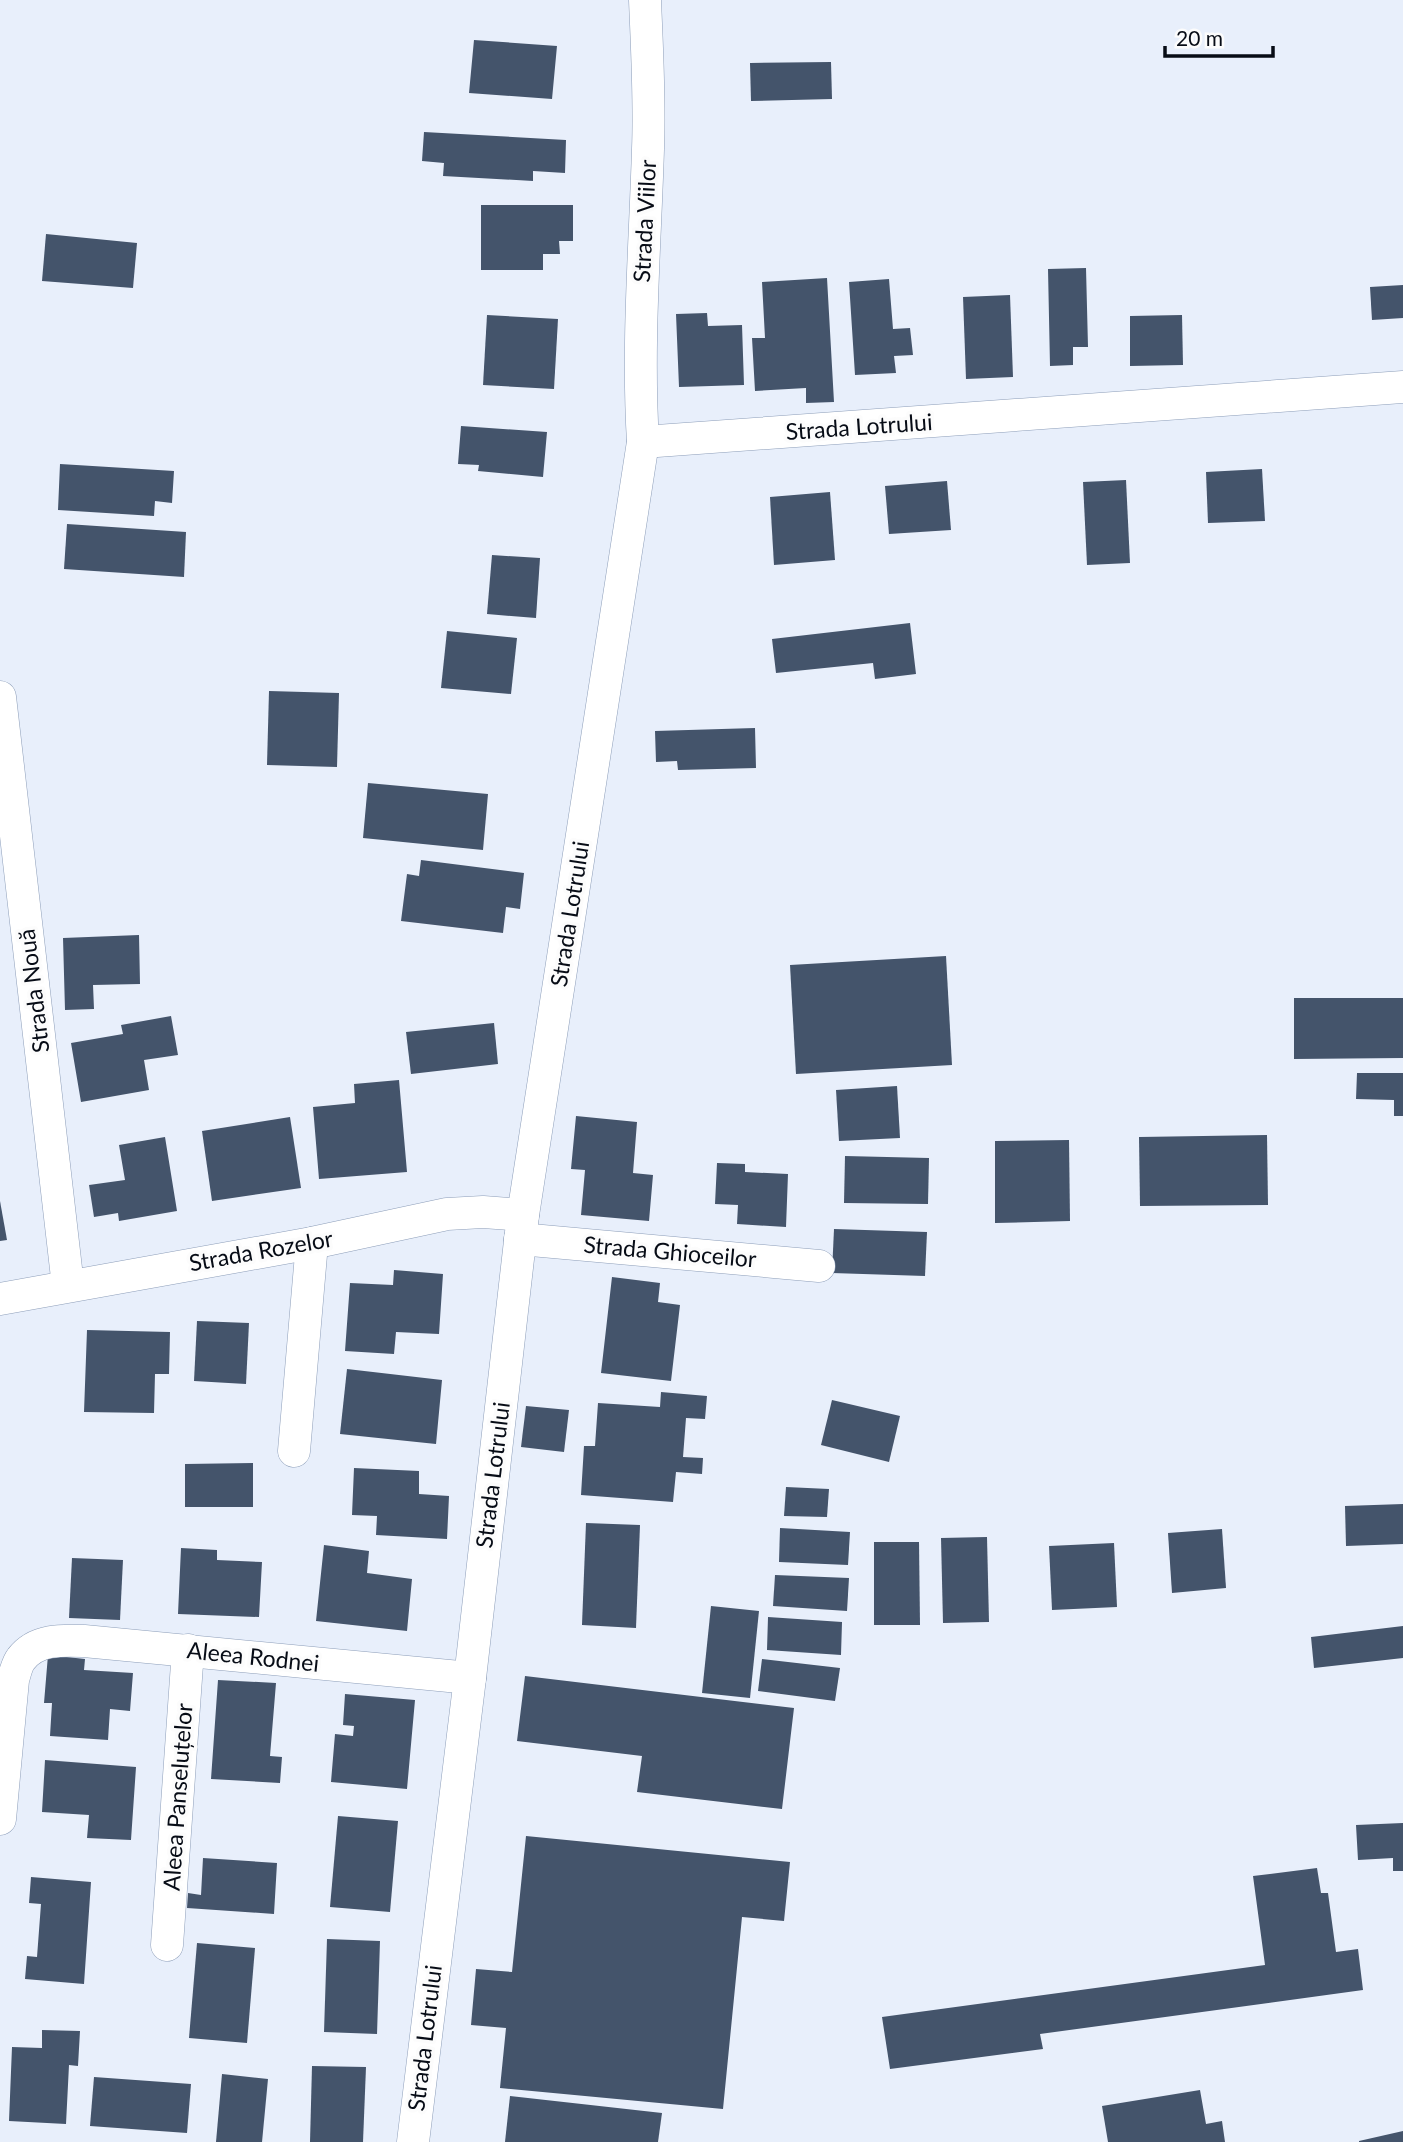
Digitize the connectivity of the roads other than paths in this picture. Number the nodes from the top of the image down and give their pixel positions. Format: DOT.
graph roads {
  1 [pos="645,0"];
  2 [pos="1403,387"];
  3 [pos="643,442"];
  4 [pos="0,697"];
  5 [pos="522,1227"];
  6 [pos="312,1242"];
  7 [pos="819,1266"];
  8 [pos="68,1286"];
  9 [pos="0,1299"];
  10 [pos="294,1451"];
  11 [pos="188,1650"];
  12 [pos="470,1678"];
  13 [pos="0,1819"];
  14 [pos="167,1945"];
  15 [pos="413,2142"];
  1 -- 3 [label="street, Strada Viilor"];
  2 -- 3 [label="street, Strada Lotrului"];
  3 -- 5 [label="street, Strada Lotrului"];
  4 -- 8 [label="street, Strada Nouă"];
  5 -- 6 [label="street, Strada Rozelor"];
  5 -- 7 [label="street, Strada Ghioceilor"];
  5 -- 12 [label="street, Strada Lotrului"];
  6 -- 8 [label="street, Strada Rozelor"];
  6 -- 10 [label="street"];
  8 -- 9 [label="street, Strada Rozelor"];
  11 -- 12 [label="street, Aleea Rodnei"];
  11 -- 13 [label="street, Aleea Rodnei"];
  11 -- 14 [label="street, Aleea Panseluțelor"];
  12 -- 15 [label="street, Strada Lotrului"];
}
